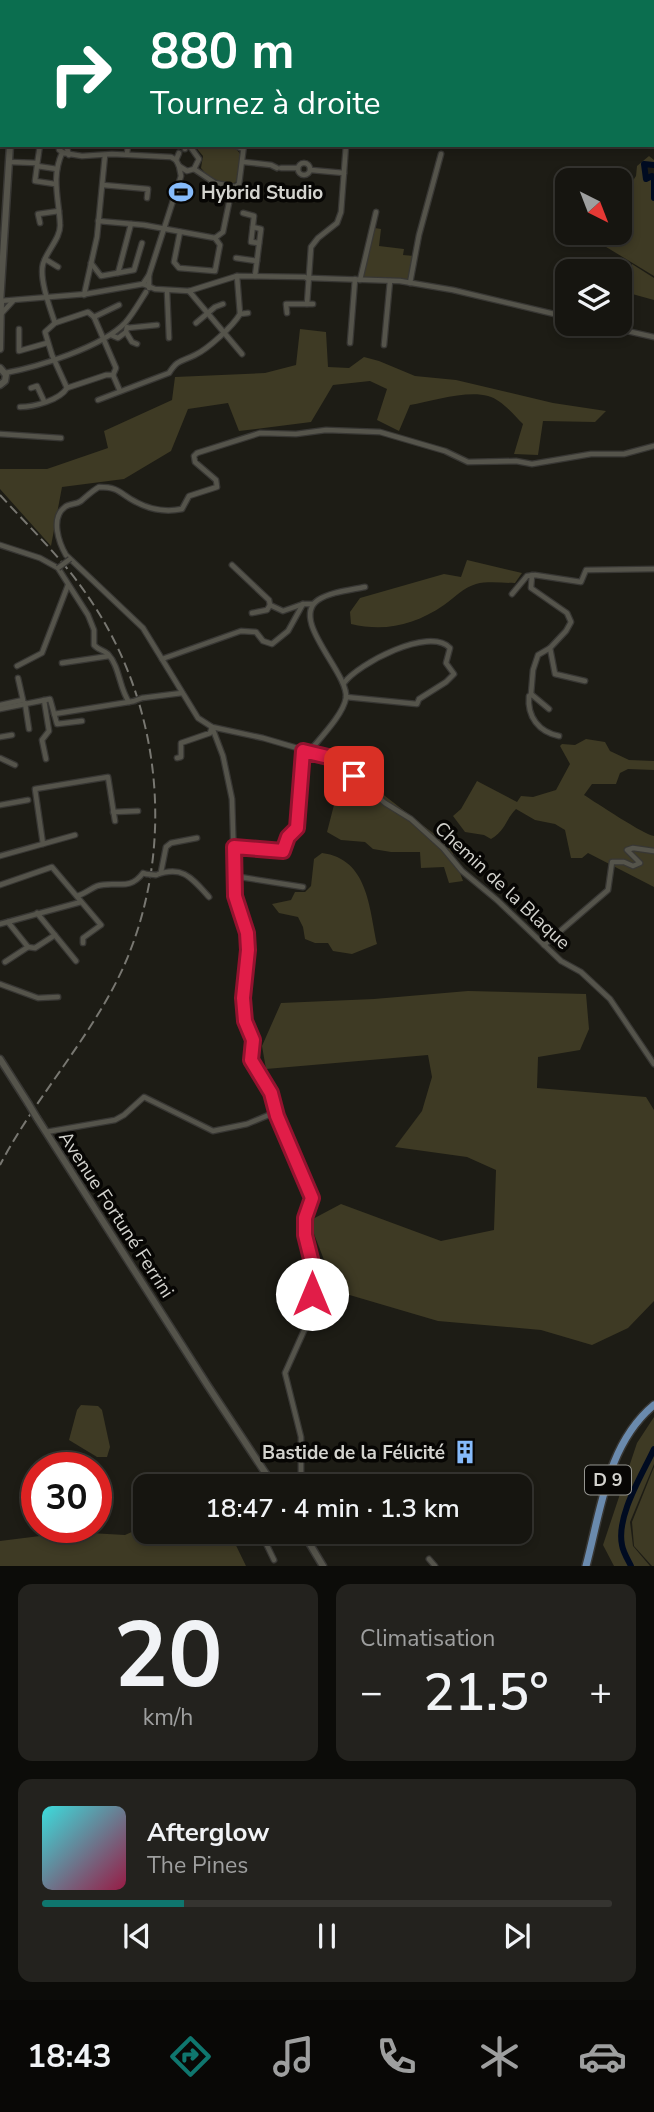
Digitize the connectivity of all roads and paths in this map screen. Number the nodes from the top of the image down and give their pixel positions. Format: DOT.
graph roads {
  1 [pos="9,147"];
  2 [pos="40,147"];
  3 [pos="128,147"];
  4 [pos="188,147"];
  5 [pos="243,147"];
  6 [pos="346,147"];
  7 [pos="63,149"];
  8 [pos="127,154"];
  9 [pos="441,154"];
  10 [pos="105,155"];
  11 [pos="174,158"];
  12 [pos="10,162"];
  13 [pos="244,162"];
  14 [pos="37,164"];
  15 [pos="179,166"];
  16 [pos="196,167"];
  17 [pos="298,168"];
  18 [pos="57,169"];
  19 [pos="311,170"];
  20 [pos="187,171"];
  21 [pos="344,173"];
  22 [pos="181,176"];
  23 [pos="55,184"];
  24 [pos="103,186"];
  25 [pos="147,198"];
  26 [pos="229,203"];
  27 [pos="3,204"];
  28 [pos="59,211"];
  29 [pos="376,212"];
  30 [pos="243,213"];
  31 [pos="98,221"];
  32 [pos="40,223"];
  33 [pos="131,224"];
  34 [pos="165,229"];
  35 [pos="180,232"];
  36 [pos="215,238"];
  37 [pos="142,243"];
  38 [pos="236,258"];
  39 [pos="45,259"];
  40 [pos="257,261"];
  41 [pos="91,263"];
  42 [pos="58,267"];
  43 [pos="118,273"];
  44 [pos="237,276"];
  45 [pos="255,276"];
  46 [pos="308,277"];
  47 [pos="357,280"];
  48 [pos="390,281"];
  49 [pos="410,283"];
  50 [pos="144,288"];
  51 [pos="1,290"];
  52 [pos="167,290"];
  53 [pos="189,291"];
  54 [pos="84,295"];
  55 [pos="47,298"];
  56 [pos="14,301"];
  57 [pos="0,303"];
  58 [pos="223,304"];
  59 [pos="119,305"];
  60 [pos="2,313"];
  61 [pos="248,313"];
  62 [pos="286,313"];
  63 [pos="206,314"];
  64 [pos="240,314"];
  65 [pos="555,314"];
  66 [pos="94,317"];
  67 [pos="55,323"];
  68 [pos="196,323"];
  69 [pos="157,326"];
  70 [pos="126,328"];
  71 [pos="19,329"];
  72 [pos="223,332"];
  73 [pos="632,332"];
  74 [pos="654,337"];
  75 [pos="169,338"];
  76 [pos="104,339"];
  77 [pos="47,343"];
  78 [pos="350,343"];
  79 [pos="137,344"];
  80 [pos="384,345"];
  81 [pos="0,349"];
  82 [pos="242,354"];
  83 [pos="55,359"];
  84 [pos="0,361"];
  85 [pos="3,370"];
  86 [pos="20,371"];
  87 [pos="113,375"];
  88 [pos="2,384"];
  89 [pos="31,388"];
  90 [pos="68,388"];
  91 [pos="120,391"];
  92 [pos="98,400"];
  93 [pos="44,401"];
  94 [pos="20,407"];
  95 [pos="0,434"];
  96 [pos="61,438"];
  97 [pos="654,446"];
  98 [pos="0,545"];
  99 [pos="70,559"];
  100 [pos="232,565"];
  101 [pos="58,568"];
  102 [pos="654,569"];
  103 [pos="532,575"];
  104 [pos="68,584"];
  105 [pos="365,587"];
  106 [pos="512,594"];
  107 [pos="303,604"];
  108 [pos="313,604"];
  109 [pos="270,605"];
  110 [pos="253,613"];
  111 [pos="550,648"];
  112 [pos="109,656"];
  113 [pos="162,659"];
  114 [pos="62,663"];
  115 [pos="17,666"];
  116 [pos="18,678"];
  117 [pos="585,681"];
  118 [pos="344,683"];
  119 [pos="182,693"];
  120 [pos="532,695"];
  121 [pos="346,697"];
  122 [pos="44,700"];
  123 [pos="132,701"];
  124 [pos="25,703"];
  125 [pos="0,707"];
  126 [pos="549,709"];
  127 [pos="54,714"];
  128 [pos="82,721"];
  129 [pos="212,727"];
  130 [pos="29,729"];
  131 [pos="12,735"];
  132 [pos="559,736"];
  133 [pos="0,737"];
  134 [pos="306,752"];
  135 [pos="0,758"];
  136 [pos="177,758"];
  137 [pos="46,759"];
  138 [pos="15,765"];
  139 [pos="28,800"];
  140 [pos="0,805"];
  141 [pos="138,811"];
  142 [pos="113,812"];
  143 [pos="115,821"];
  144 [pos="75,835"];
  145 [pos="197,838"];
  146 [pos="43,844"];
  147 [pos="234,847"];
  148 [pos="654,851"];
  149 [pos="0,856"];
  150 [pos="159,874"];
  151 [pos="234,876"];
  152 [pos="0,885"];
  153 [pos="303,887"];
  154 [pos="77,896"];
  155 [pos="209,897"];
  156 [pos="81,902"];
  157 [pos="37,913"];
  158 [pos="8,922"];
  159 [pos="0,924"];
  160 [pos="55,935"];
  161 [pos="83,943"];
  162 [pos="544,945"];
  163 [pos="27,947"];
  164 [pos="76,961"];
  165 [pos="5,962"];
  166 [pos="0,984"];
  167 [pos="58,997"];
  168 [pos="0,1059"];
  169 [pos="654,1064"];
  170 [pos="276,1112"];
  171 [pos="46,1132"];
  172 [pos="654,1405"];
  173 [pos="264,1474"];
  174 [pos="301,1474"];
  175 [pos="266,1544"];
  176 [pos="312,1544"];
  177 [pos="429,1559"];
  178 [pos="274,1560"];
  179 [pos="323,1566"];
  180 [pos="435,1566"];
  181 [pos="586,1566"];
  1 -- 12 [label="main road"];
  2 -- 14 [label="street"];
  3 -- 8 [label="street"];
  4 -- 11 [label="street"];
  4 -- 16 [label="street"];
  5 -- 13 [label="street"];
  6 -- 21 [label="street"];
  7 -- 10 [label="street"];
  7 -- 18 [label="street"];
  8 -- 10 [label="street"];
  8 -- 11 [label="street"];
  9 -- 49 [label="street"];
  10 -- 24 [label="street"];
  11 -- 15 [label="street"];
  12 -- 14 [label="street"];
  12 -- 27 [label="main road"];
  13 -- 16 [label="street"];
  13 -- 17 [label="street"];
  14 -- 18 [label="street"];
  14 -- 23 [label="street"];
  15 -- 20 [label="street"];
  15 -- 22 [label="street"];
  16 -- 20 [label="street"];
  17 -- 19 [label="street"];
  17 -- 19 [label="street"];
  18 -- 23 [label="street"];
  19 -- 21 [label="street"];
  20 -- 22 [label="street"];
  21 -- 46 [label="street"];
  22 -- 34 [label="street"];
  23 -- 28 [label="street"];
  24 -- 25 [label="street"];
  24 -- 31 [label="street"];
  26 -- 36 [label="street"];
  27 -- 51 [label="main road"];
  28 -- 32 [label="street"];
  28 -- 39 [label="street"];
  29 -- 47 [label="street"];
  30 -- 40 [label="street"];
  31 -- 33 [label="street"];
  31 -- 41 [label="street"];
  33 -- 34 [label="street"];
  33 -- 43 [label="street"];
  34 -- 35 [label="street"];
  34 -- 50 [label="street"];
  35 -- 36 [label="street"];
  35 -- 36 [label="street"];
  37 -- 43 [label="street"];
  38 -- 40 [label="street"];
  39 -- 42 [label="street"];
  39 -- 55 [label="street"];
  40 -- 45 [label="street"];
  41 -- 43 [label="street"];
  41 -- 54 [label="street"];
  44 -- 45 [label="street"];
  44 -- 53 [label="street"];
  44 -- 64 [label="street"];
  45 -- 46 [label="street"];
  46 -- 47 [label="street"];
  46 -- 62 [label="street"];
  47 -- 48 [label="street"];
  47 -- 78 [label="street"];
  48 -- 49 [label="street"];
  48 -- 80 [label="street"];
  49 -- 65 [label="street"];
  50 -- 52 [label="street"];
  50 -- 54 [label="street"];
  50 -- 70 [label="street"];
  51 -- 57 [label="main road"];
  52 -- 53 [label="street"];
  52 -- 75 [label="street"];
  53 -- 63 [label="street"];
  54 -- 55 [label="street"];
  55 -- 56 [label="street"];
  55 -- 67 [label="street"];
  56 -- 57 [label="street"];
  56 -- 60 [label="street"];
  57 -- 60 [label="main road"];
  58 -- 63 [label="street"];
  59 -- 66 [label="street"];
  60 -- 81 [label="main road"];
  61 -- 64 [label="street"];
  63 -- 68 [label="street"];
  63 -- 72 [label="street"];
  64 -- 72 [label="street"];
  66 -- 67 [label="street"];
  66 -- 76 [label="street"];
  67 -- 77 [label="street"];
  69 -- 70 [label="street"];
  70 -- 76 [label="street"];
  70 -- 79 [label="street"];
  71 -- 77 [label="street"];
  72 -- 82 [label="street"];
  72 -- 91 [label="street"];
  73 -- 74 [label="street"];
  76 -- 83 [label="street"];
  76 -- 87 [label="street"];
  77 -- 83 [label="street"];
  83 -- 86 [label="street"];
  83 -- 90 [label="street"];
  84 -- 85 [label="main road"];
  85 -- 86 [label="street"];
  85 -- 88 [label="main road"];
  86 -- 88 [label="street"];
  87 -- 90 [label="street"];
  87 -- 91 [label="street"];
  89 -- 93 [label="street"];
  90 -- 93 [label="street"];
  91 -- 92 [label="street"];
  93 -- 94 [label="street"];
  95 -- 96 [label="street"];
  97 -- 99 [label="street"];
  98 -- 101 [label="street"];
  99 -- 101 [label="street, bridge"];
  99 -- 113 [label="street"];
  100 -- 109 [label="street"];
  101 -- 104 [label="street"];
  102 -- 103 [label="street"];
  103 -- 106 [label="street"];
  103 -- 111 [label="street"];
  104 -- 112 [label="street"];
  104 -- 115 [label="street"];
  105 -- 108 [label="street"];
  107 -- 108 [label="street"];
  107 -- 109 [label="street"];
  107 -- 113 [label="street"];
  108 -- 118 [label="street"];
  109 -- 110 [label="street"];
  111 -- 117 [label="street"];
  111 -- 120 [label="street"];
  112 -- 114 [label="street"];
  112 -- 123 [label="street"];
  113 -- 119 [label="street"];
  116 -- 125 [label="street"];
  118 -- 121 [label="street"];
  118 -- 121 [label="street"];
  119 -- 123 [label="street, bridge"];
  119 -- 129 [label="street"];
  120 -- 126 [label="street"];
  120 -- 132 [label="street"];
  121 -- 134 [label="street"];
  122 -- 124 [label="street"];
  122 -- 127 [label="street"];
  122 -- 137 [label="street"];
  123 -- 127 [label="street"];
  124 -- 125 [label="street"];
  124 -- 130 [label="street"];
  127 -- 128 [label="street"];
  129 -- 134 [label="street, Chemin de la Blaque"];
  129 -- 136 [label="street"];
  129 -- 147 [label="street"];
  131 -- 133 [label="street"];
  134 -- 147 [label="street"];
  134 -- 162 [label="street, Chemin de la Blaque"];
  135 -- 138 [label="street"];
  139 -- 140 [label="street"];
  141 -- 142 [label="street"];
  142 -- 143 [label="street"];
  142 -- 146 [label="street"];
  144 -- 146 [label="street"];
  145 -- 150 [label="street"];
  146 -- 149 [label="street"];
  147 -- 151 [label="street"];
  148 -- 162 [label="street"];
  150 -- 154 [label="street, bridge"];
  150 -- 155 [label="street"];
  151 -- 153 [label="street"];
  151 -- 170 [label="street"];
  152 -- 154 [label="street"];
  154 -- 156 [label="street"];
  156 -- 157 [label="street"];
  156 -- 161 [label="street"];
  157 -- 158 [label="street"];
  157 -- 160 [label="street"];
  158 -- 159 [label="street"];
  158 -- 163 [label="street"];
  160 -- 163 [label="street"];
  160 -- 164 [label="street"];
  162 -- 169 [label="street, Chemin de la Blaque"];
  163 -- 165 [label="street"];
  166 -- 167 [label="street"];
  168 -- 171 [label="main road, Avenue Fortuné Ferrini, bridge"];
  170 -- 171 [label="street"];
  170 -- 174 [label="street"];
  171 -- 173 [label="main road, Avenue Fortuné Ferrini"];
  172 -- 181 [label="main road, D 9"];
  175 -- 178 [label="street"];
  176 -- 179 [label="main road"];
  177 -- 180 [label="street"];
}
